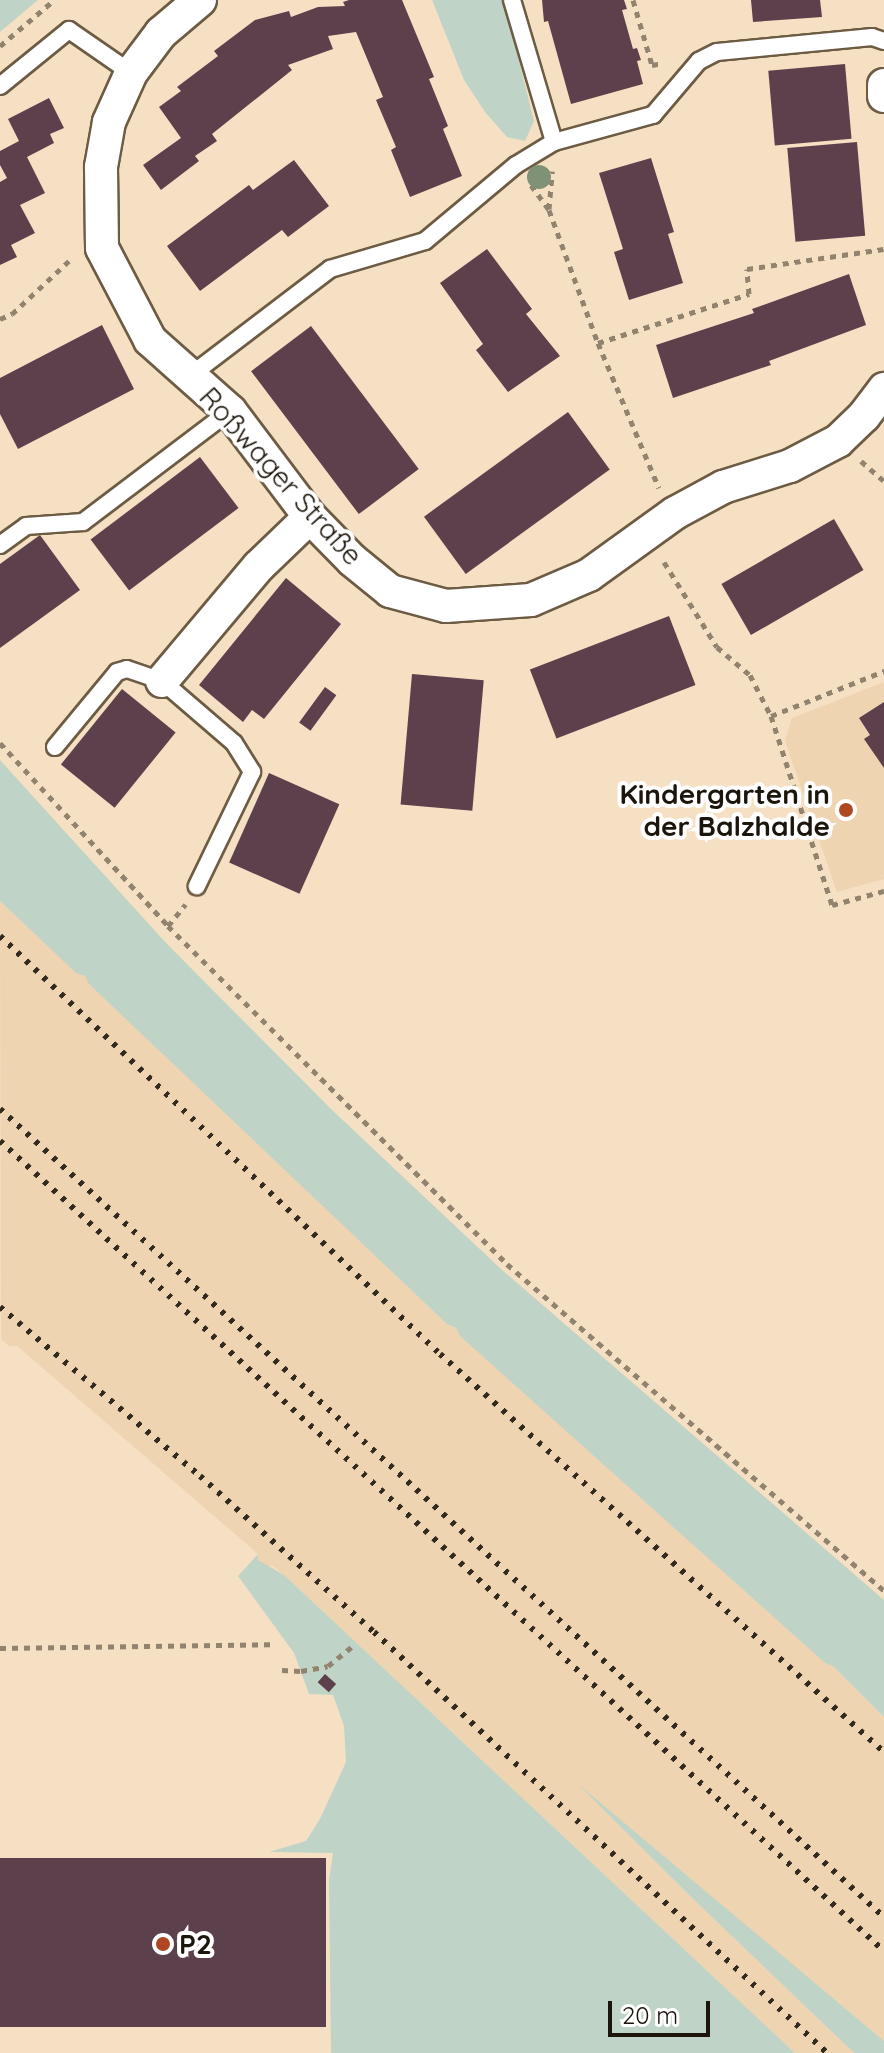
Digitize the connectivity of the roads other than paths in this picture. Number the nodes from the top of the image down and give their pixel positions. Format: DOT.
graph roads {
  1 [pos="200,0"];
  2 [pos="512,0"];
  3 [pos="884,41"];
  4 [pos="131,73"];
  5 [pos="884,85"];
  6 [pos="0,86"];
  7 [pos="884,96"];
  8 [pos="554,142"];
  9 [pos="191,375"];
  10 [pos="884,389"];
  11 [pos="230,411"];
  12 [pos="310,517"];
  13 [pos="0,545"];
  14 [pos="162,681"];
  15 [pos="55,747"];
  16 [pos="197,886"];
  1 -- 4 [label="street, Roßwager Straße"];
  2 -- 8 [label="lane"];
  3 -- 8 [label="lane"];
  4 -- 6 [label="lane"];
  4 -- 9 [label="street, Roßwager Straße"];
  5 -- 7 [label="street"];
  8 -- 9 [label="lane"];
  9 -- 11 [label="street, Roßwager Straße"];
  10 -- 12 [label="street, Roßwager Straße"];
  11 -- 12 [label="street, Roßwager Straße"];
  11 -- 13 [label="lane"];
  12 -- 14 [label="street"];
  14 -- 15 [label="lane"];
  14 -- 16 [label="lane"];
}
